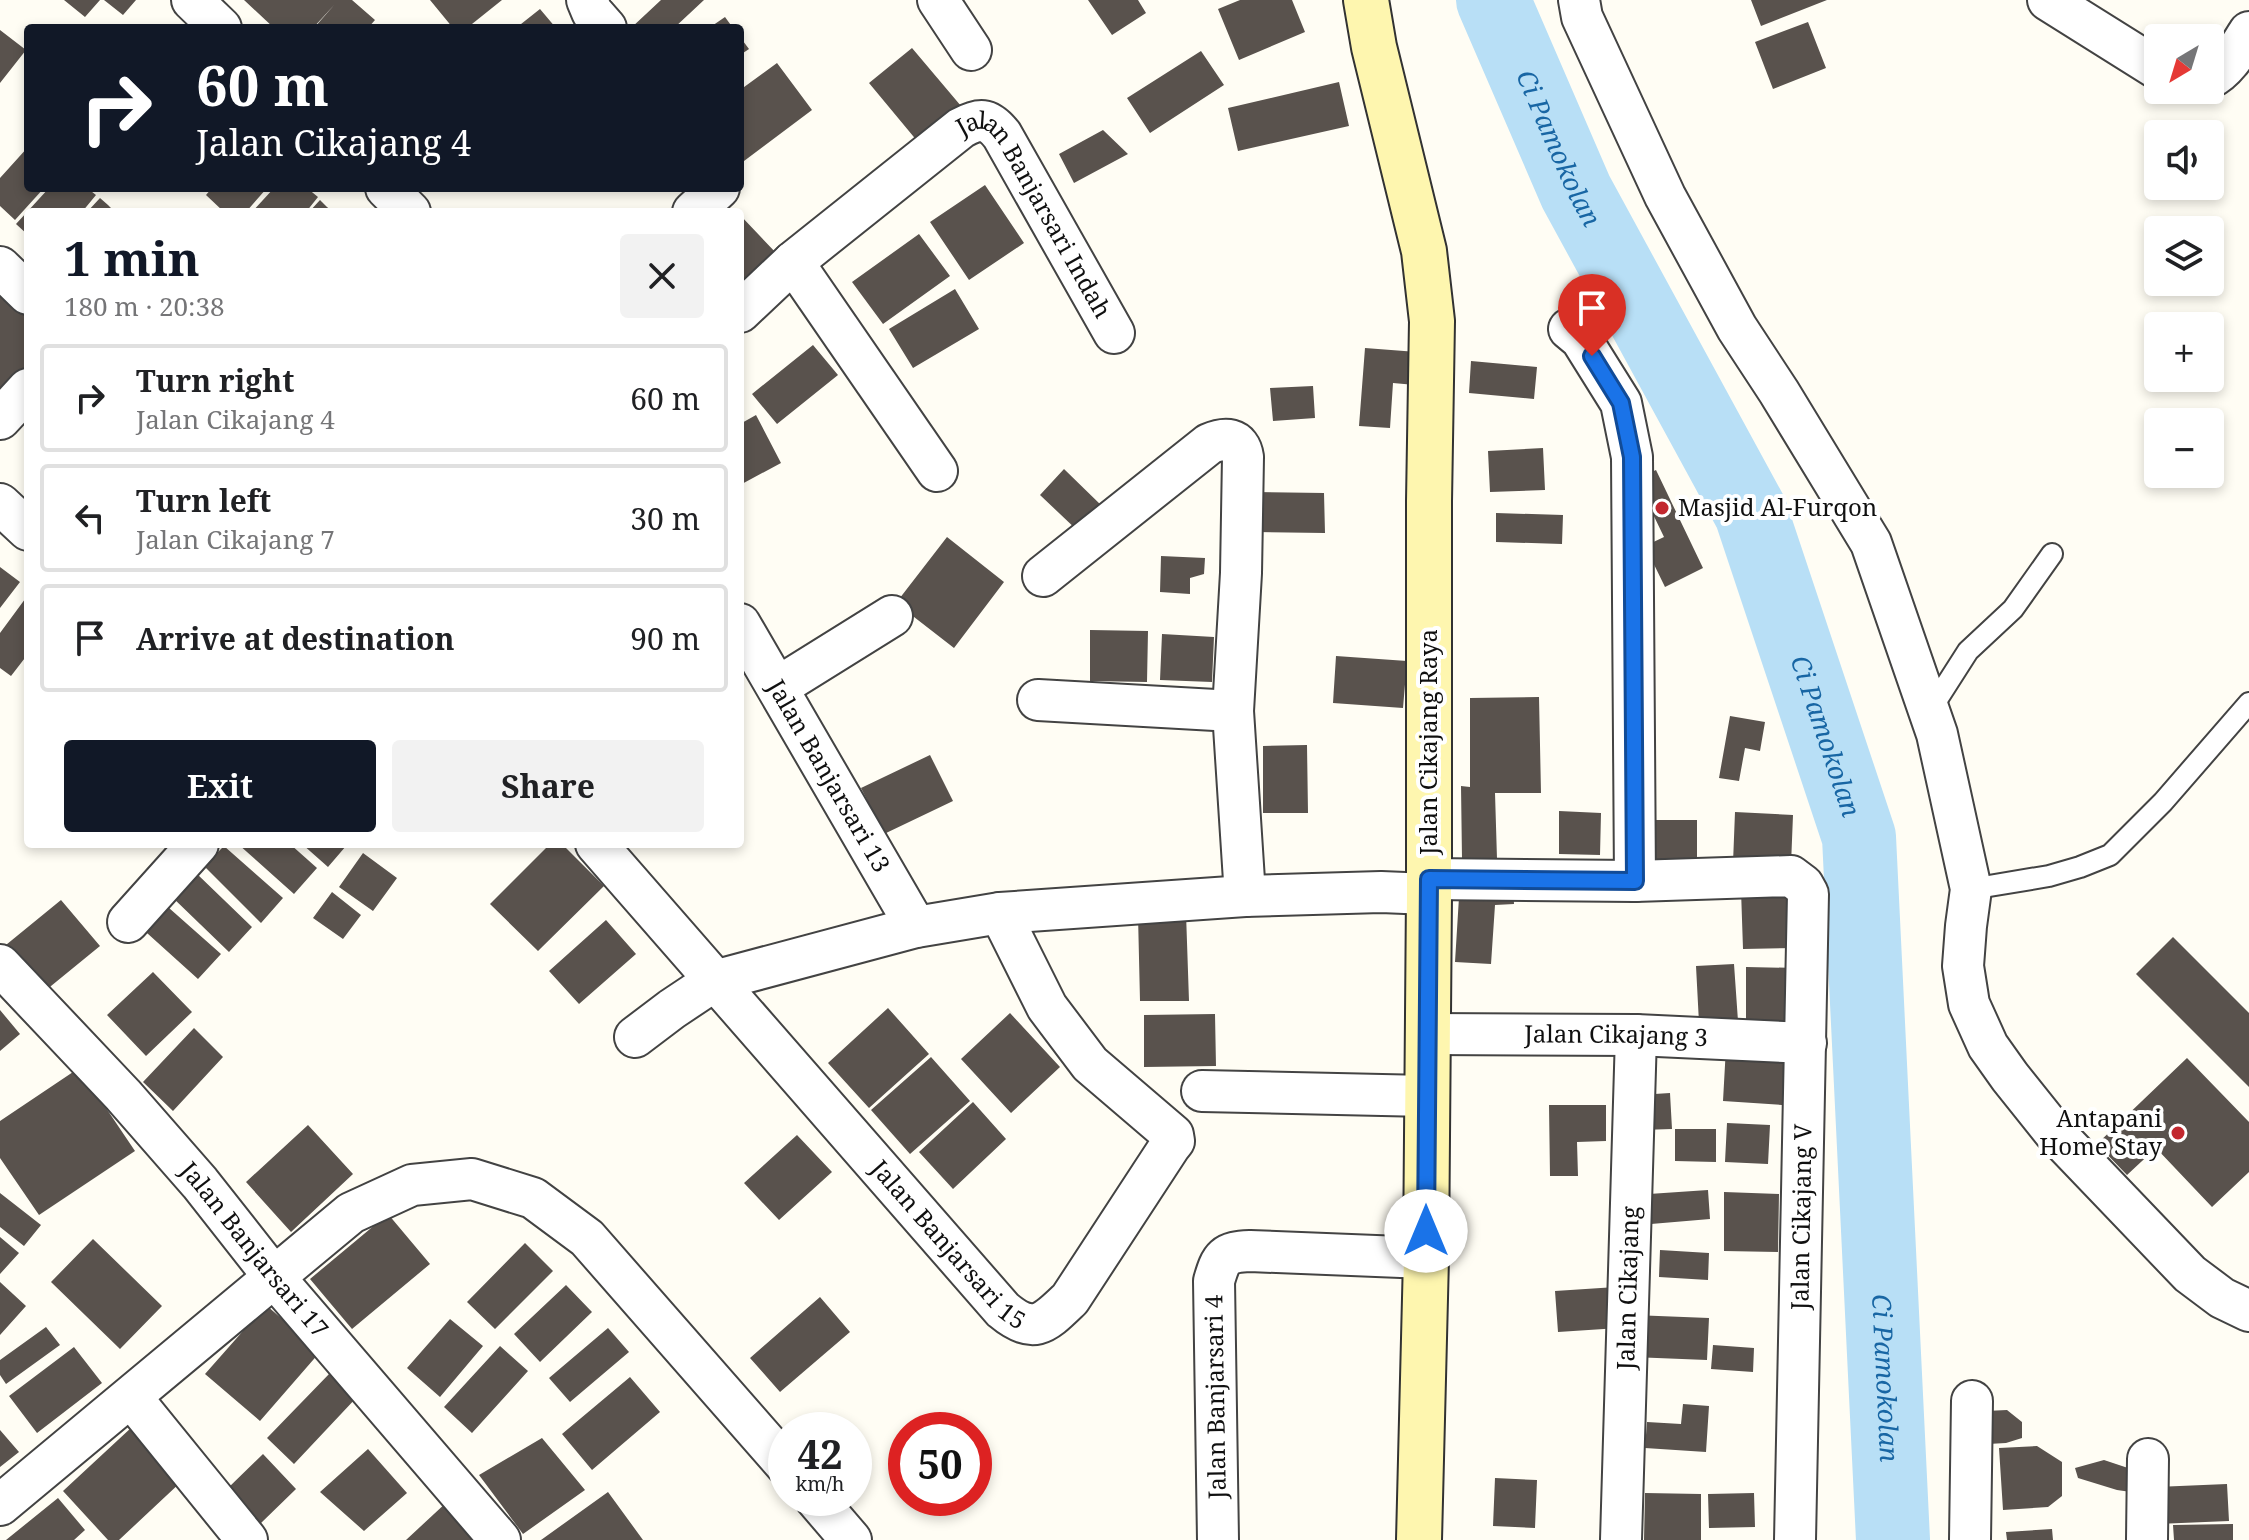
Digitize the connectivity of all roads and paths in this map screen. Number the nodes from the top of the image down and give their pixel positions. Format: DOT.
graph roads {
  1 [pos="192,0"];
  2 [pos="587,0"];
  3 [pos="938,0"];
  4 [pos="1366,0"];
  5 [pos="1579,0"];
  6 [pos="2048,0"];
  7 [pos="217,24"];
  8 [pos="602,24"];
  9 [pos="2249,32"];
  10 [pos="971,50"];
  11 [pos="2144,60"];
  12 [pos="2224,67"];
  13 [pos="390,192"];
  14 [pos="715,192"];
  15 [pos="406,208"];
  16 [pos="697,208"];
  17 [pos="793,262"];
  18 [pos="0,267"];
  19 [pos="24,290"];
  20 [pos="744,308"];
  21 [pos="1569,329"];
  22 [pos="1114,333"];
  23 [pos="24,393"];
  24 [pos="0,419"];
  25 [pos="937,471"];
  26 [pos="0,504"];
  27 [pos="24,526"];
  28 [pos="2052,554"];
  29 [pos="1043,576"];
  30 [pos="892,616"];
  31 [pos="744,631"];
  32 [pos="778,687"];
  33 [pos="1038,700"];
  34 [pos="2249,703"];
  35 [pos="1233,711"];
  36 [pos="1929,712"];
  37 [pos="194,848"];
  38 [pos="599,848"];
  39 [pos="1635,881"];
  40 [pos="1429,886"];
  41 [pos="1971,889"];
  42 [pos="1245,896"];
  43 [pos="1000,913"];
  44 [pos="128,922"];
  45 [pos="916,927"];
  46 [pos="0,965"];
  47 [pos="714,981"];
  48 [pos="1428,1034"];
  49 [pos="1636,1035"];
  50 [pos="635,1037"];
  51 [pos="1806,1043"];
  52 [pos="1202,1091"];
  53 [pos="1427,1096"];
  54 [pos="1426,1258"];
  55 [pos="274,1277"];
  56 [pos="2249,1311"];
  57 [pos="131,1397"];
  58 [pos="1972,1401"];
  59 [pos="768,1444"];
  60 [pos="2148,1459"];
  61 [pos="0,1505"];
  62 [pos="830,1516"];
  63 [pos="247,1540"];
  64 [pos="500,1540"];
  65 [pos="851,1540"];
  66 [pos="1218,1540"];
  67 [pos="1419,1540"];
  68 [pos="1621,1540"];
  69 [pos="1795,1540"];
  70 [pos="1970,1540"];
  71 [pos="2147,1540"];
  1 -- 7 [label="street"];
  2 -- 8 [label="street"];
  3 -- 10 [label="street"];
  4 -- 40 [label="main road, Jalan Cikajang Raya"];
  5 -- 36 [label="street"];
  6 -- 11 [label="street"];
  9 -- 12 [label="street"];
  13 -- 15 [label="street"];
  14 -- 16 [label="street"];
  17 -- 20 [label="street, Jalan Banjarsari Indah"];
  17 -- 22 [label="street, Jalan Banjarsari Indah"];
  17 -- 25 [label="street"];
  18 -- 19 [label="street"];
  21 -- 39 [label="street"];
  23 -- 24 [label="street"];
  26 -- 27 [label="street"];
  28 -- 36 [label="lane"];
  29 -- 35 [label="street"];
  30 -- 32 [label="street"];
  31 -- 32 [label="street, Jalan Banjarsari 13"];
  32 -- 45 [label="street, Jalan Banjarsari 13"];
  33 -- 35 [label="street"];
  34 -- 41 [label="lane"];
  35 -- 42 [label="street"];
  36 -- 41 [label="street"];
  37 -- 44 [label="street"];
  38 -- 47 [label="street"];
  39 -- 40 [label="street"];
  39 -- 51 [label="street, Jalan Cikajang V"];
  40 -- 42 [label="street"];
  40 -- 48 [label="main road, Jalan Cikajang Raya"];
  41 -- 56 [label="street"];
  42 -- 43 [label="street"];
  43 -- 45 [label="street"];
  43 -- 47 [label="street, Jalan Banjarsari 15"];
  45 -- 47 [label="street"];
  46 -- 55 [label="street, Jalan Banjarsari 17"];
  47 -- 50 [label="street"];
  48 -- 49 [label="street, Jalan Cikajang 3"];
  48 -- 53 [label="main road, Jalan Cikajang Raya"];
  49 -- 51 [label="street, Jalan Cikajang 3"];
  49 -- 68 [label="street, Jalan Cikajang"];
  51 -- 69 [label="street, Jalan Cikajang V"];
  52 -- 53 [label="street"];
  53 -- 54 [label="main road, Jalan Cikajang Raya"];
  54 -- 66 [label="street, Jalan Banjarsari 4"];
  54 -- 67 [label="main road, Jalan Cikajang Raya"];
  55 -- 57 [label="street"];
  55 -- 59 [label="street"];
  55 -- 64 [label="street, Jalan Banjarsari 17"];
  57 -- 61 [label="street"];
  57 -- 63 [label="street"];
  58 -- 70 [label="street"];
  60 -- 71 [label="street"];
  62 -- 65 [label="street"];
}
